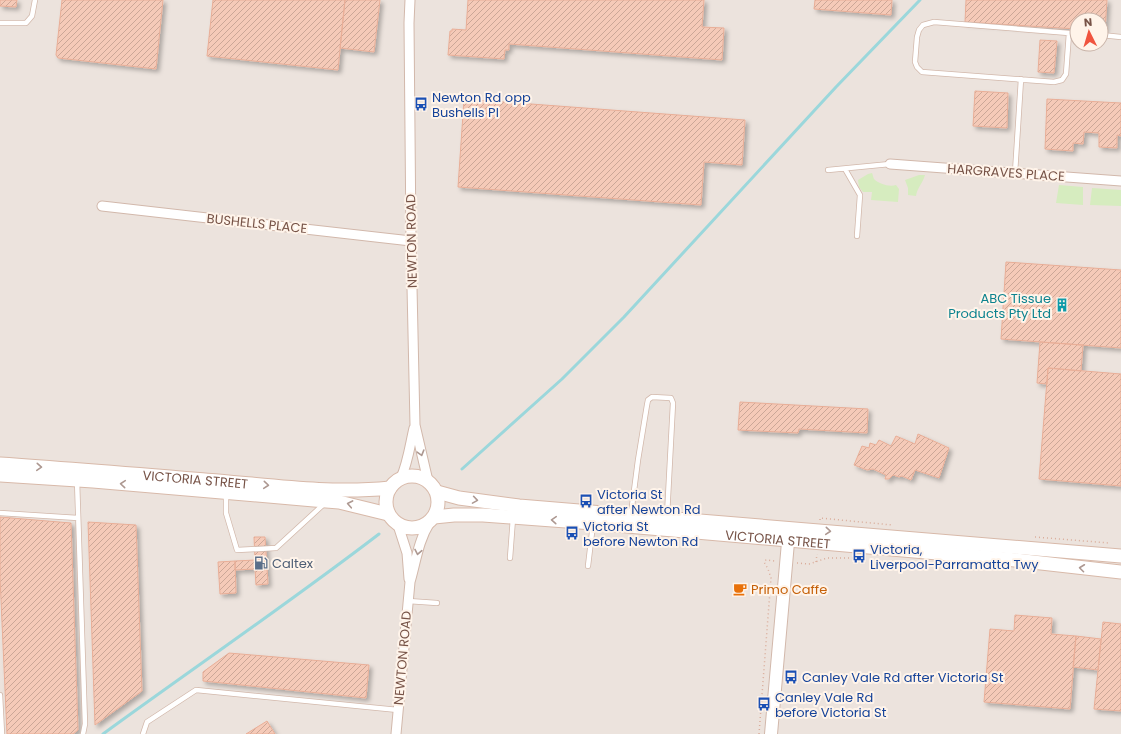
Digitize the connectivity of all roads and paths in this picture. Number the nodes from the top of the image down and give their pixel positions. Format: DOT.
graph roads {
  1 [pos="35,0"];
  2 [pos="410,0"];
  3 [pos="0,23"];
  4 [pos="1069,33"];
  5 [pos="1109,36"];
  6 [pos="1121,37"];
  7 [pos="1021,79"];
  8 [pos="890,164"];
  9 [pos="845,169"];
  10 [pos="828,170"];
  11 [pos="1014,173"];
  12 [pos="1121,180"];
  13 [pos="102,206"];
  14 [pos="857,236"];
  15 [pos="411,241"];
  16 [pos="415,425"];
  17 [pos="0,464"];
  18 [pos="0,475"];
  19 [pos="401,478"];
  20 [pos="77,480"];
  21 [pos="428,481"];
  22 [pos="390,488"];
  23 [pos="226,492"];
  24 [pos="437,492"];
  25 [pos="328,501"];
  26 [pos="0,513"];
  27 [pos="388,514"];
  28 [pos="631,515"];
  29 [pos="513,516"];
  30 [pos="78,518"];
  31 [pos="666,518"];
  32 [pos="432,520"];
  33 [pos="593,523"];
  34 [pos="398,524"];
  35 [pos="789,534"];
  36 [pos="1121,556"];
  37 [pos="510,558"];
  38 [pos="861,559"];
  39 [pos="766,560"];
  40 [pos="890,561"];
  41 [pos="898,563"];
  42 [pos="809,564"];
  43 [pos="588,566"];
  44 [pos="1121,572"];
  45 [pos="410,582"];
  46 [pos="408,601"];
  47 [pos="437,604"];
  48 [pos="0,695"];
  49 [pos="398,710"];
  50 [pos="2,734"];
  51 [pos="82,734"];
  52 [pos="143,734"];
  53 [pos="396,734"];
  54 [pos="759,734"];
  55 [pos="771,734"];
  1 -- 3 [label="lane"];
  2 -- 15 [label="street, NEWTON ROAD"];
  4 -- 7 [label="lane"];
  4 -- 7 [label="lane"];
  5 -- 6 [label="lane"];
  7 -- 11 [label="lane"];
  8 -- 9 [label="lane"];
  8 -- 11 [label="street, HARGRAVES PLACE"];
  9 -- 10 [label="lane"];
  9 -- 14 [label="lane"];
  11 -- 12 [label="street, HARGRAVES PLACE"];
  13 -- 15 [label="street, BUSHELLS PLACE"];
  15 -- 16 [label="street, NEWTON ROAD"];
  16 -- 19 [label="street"];
  16 -- 21 [label="street, NEWTON ROAD, one-way"];
  17 -- 22 [label="main road, VICTORIA STREET, one-way"];
  18 -- 20 [label="main road, VICTORIA STREET"];
  19 -- 21 [label="main road"];
  19 -- 22 [label="main road"];
  23 -- 20 [label="main road, VICTORIA STREET, one-way"];
  20 -- 30 [label="lane"];
  21 -- 24 [label="main road"];
  22 -- 27 [label="main road"];
  23 -- 25 [label="main road, VICTORIA STREET"];
  23 -- 25 [label="lane"];
  24 -- 28 [label="main road, VICTORIA STREET, one-way"];
  24 -- 32 [label="main road"];
  27 -- 25 [label="main road, VICTORIA STREET, one-way"];
  26 -- 30 [label="lane"];
  27 -- 34 [label="main road"];
  28 -- 31 [label="main road, VICTORIA STREET"];
  28 -- 31 [label="lane"];
  29 -- 32 [label="main road, VICTORIA STREET"];
  33 -- 29 [label="main road, VICTORIA STREET, one-way"];
  29 -- 37 [label="lane"];
  30 -- 51 [label="lane"];
  31 -- 35 [label="main road, VICTORIA STREET"];
  32 -- 34 [label="main road"];
  32 -- 45 [label="street, NEWTON ROAD, one-way"];
  33 -- 35 [label="main road, VICTORIA STREET"];
  33 -- 43 [label="lane"];
  34 -- 45 [label="street, NEWTON ROAD"];
  35 -- 36 [label="main road, VICTORIA STREET, one-way"];
  44 -- 35 [label="main road, VICTORIA STREET, one-way"];
  35 -- 55 [label="street"];
  38 -- 42 [label="path"];
  39 -- 54 [label="path"];
  40 -- 41 [label="path"];
  45 -- 46 [label="street, NEWTON ROAD"];
  46 -- 47 [label="lane"];
  46 -- 49 [label="street, NEWTON ROAD"];
  48 -- 50 [label="lane"];
  49 -- 52 [label="lane"];
  49 -- 53 [label="street, NEWTON ROAD"];
}
